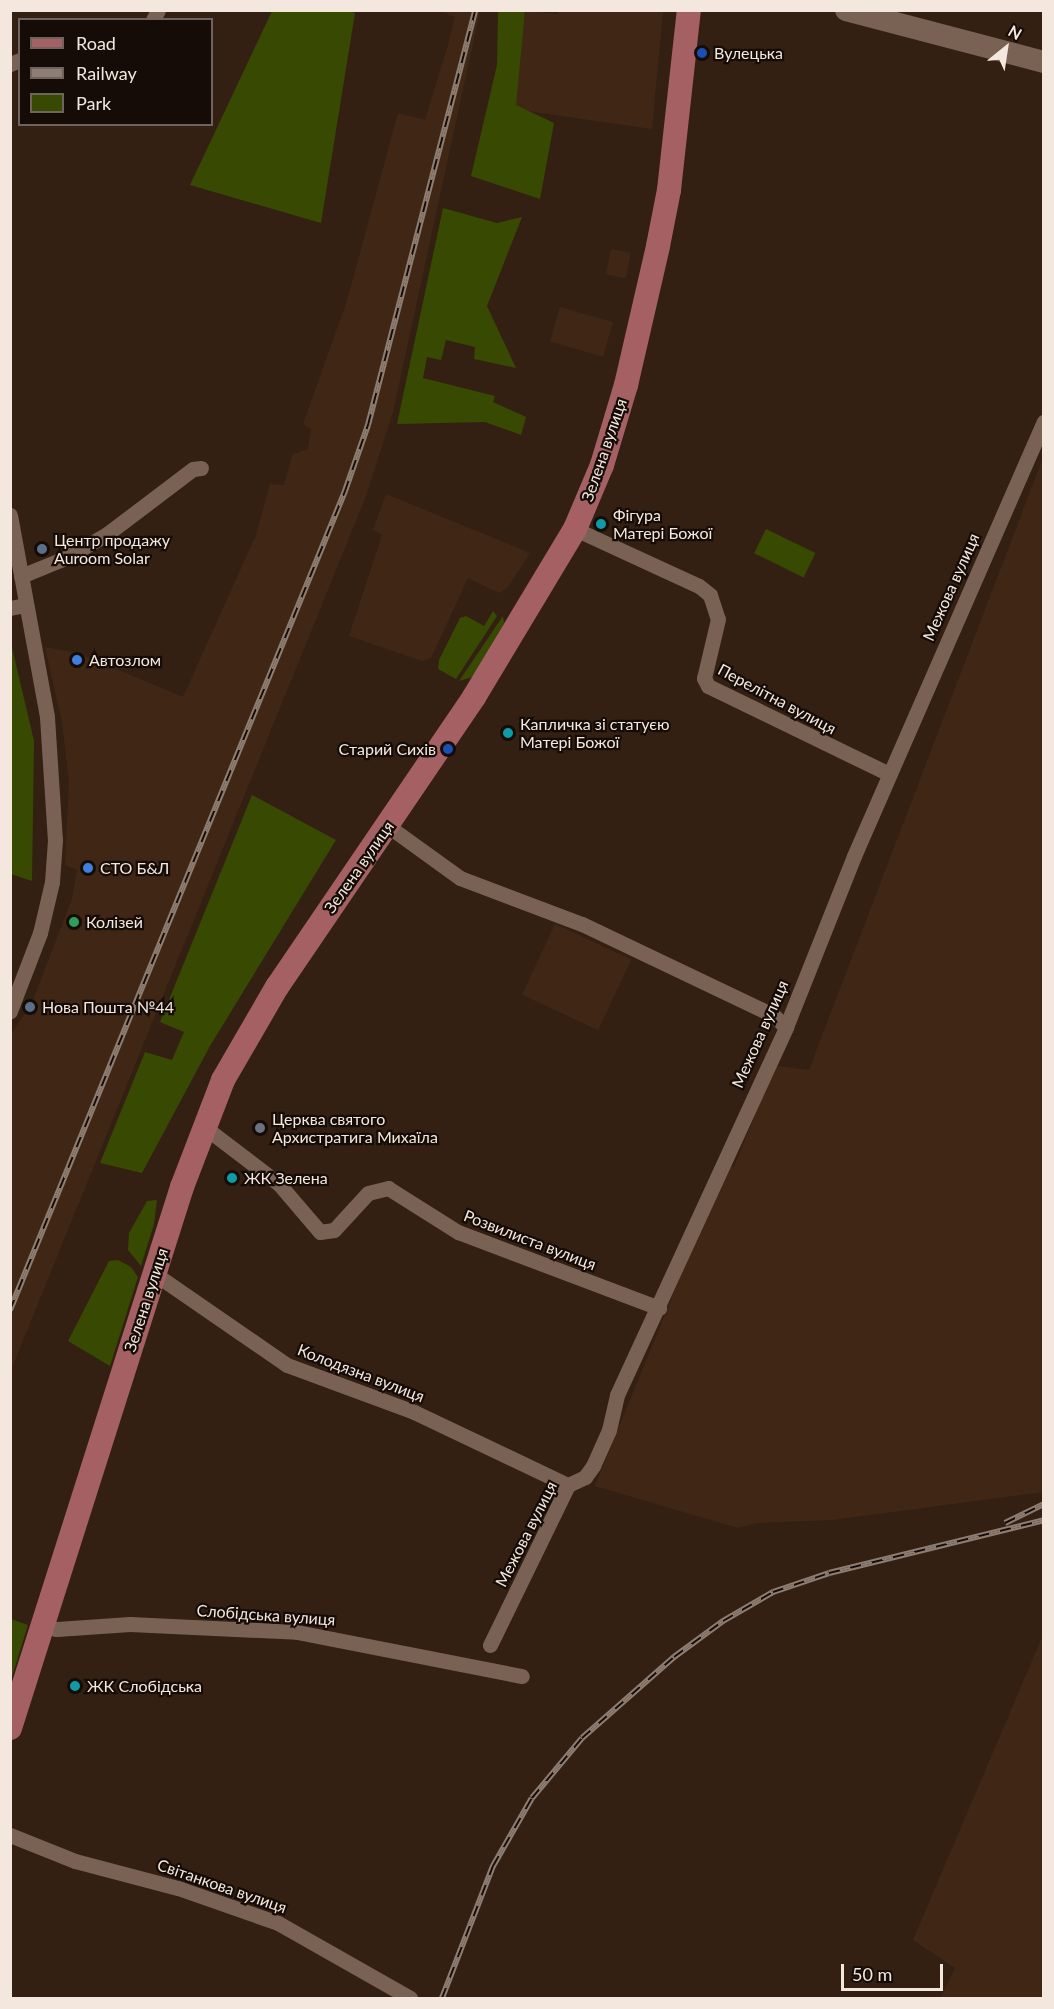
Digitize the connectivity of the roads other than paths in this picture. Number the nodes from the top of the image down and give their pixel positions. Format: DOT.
graph roads {
  1 [pos="689,10"];
  2 [pos="846,10"];
  3 [pos="1044,62"];
  4 [pos="1044,422"];
  5 [pos="201,468"];
  6 [pos="10,515"];
  7 [pos="575,529"];
  8 [pos="21,576"];
  9 [pos="26,605"];
  10 [pos="10,608"];
  11 [pos="889,774"];
  12 [pos="388,826"];
  13 [pos="10,1011"];
  14 [pos="786,1027"];
  15 [pos="203,1126"];
  16 [pos="155,1274"];
  17 [pos="659,1308"];
  18 [pos="568,1485"];
  19 [pos="41,1626"];
  20 [pos="490,1645"];
  21 [pos="522,1676"];
  22 [pos="10,1728"];
  23 [pos="10,1835"];
  24 [pos="410,1998"];
  1 -- 7 [label="main road, Зелена вулиця"];
  2 -- 3 [label="street"];
  4 -- 11 [label="street, Межова вулиця"];
  5 -- 8 [label="street"];
  6 -- 8 [label="street"];
  7 -- 11 [label="street, Перелітна вулиця"];
  7 -- 12 [label="main road, Зелена вулиця"];
  8 -- 9 [label="street"];
  9 -- 10 [label="street"];
  9 -- 13 [label="street"];
  11 -- 14 [label="street, Межова вулиця"];
  12 -- 14 [label="street"];
  12 -- 15 [label="main road, Зелена вулиця"];
  14 -- 17 [label="street, Межова вулиця"];
  15 -- 16 [label="main road, Зелена вулиця"];
  15 -- 17 [label="street, Розвилиста вулиця"];
  16 -- 18 [label="street, Колодязна вулиця"];
  16 -- 19 [label="main road, Зелена вулиця"];
  17 -- 18 [label="street, Межова вулиця"];
  18 -- 20 [label="street, Межова вулиця"];
  19 -- 21 [label="street, Слобідська вулиця"];
  19 -- 22 [label="main road, Зелена вулиця"];
  23 -- 24 [label="street, Світанкова вулиця"];
}
